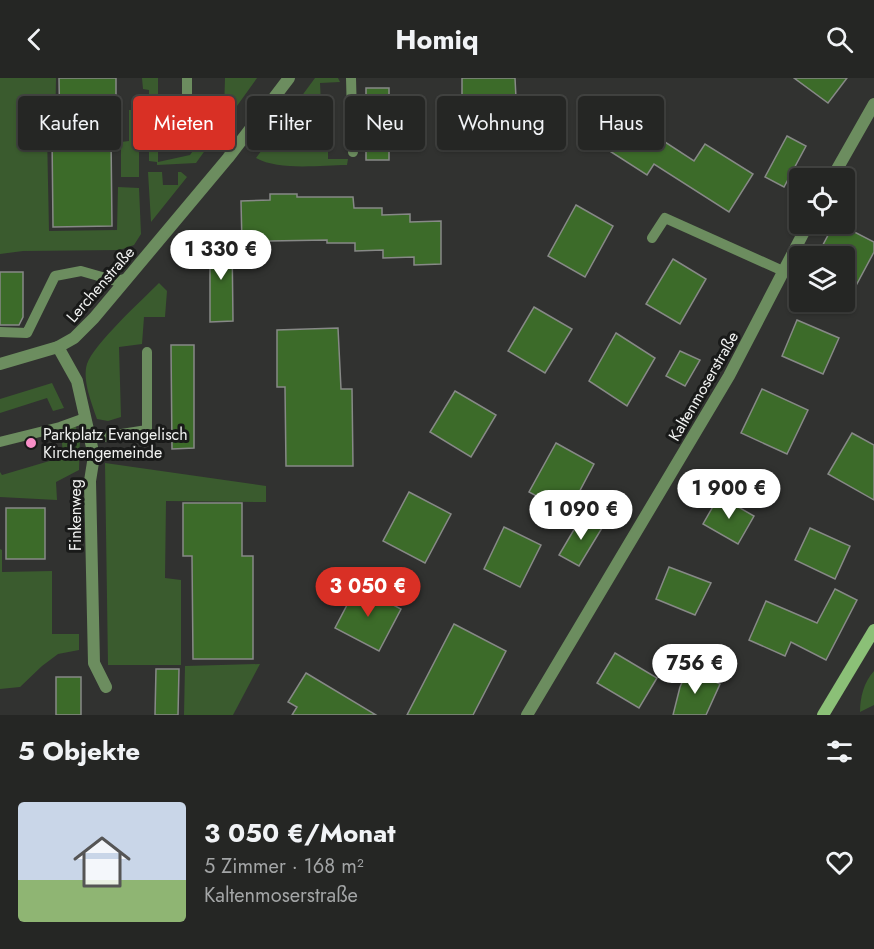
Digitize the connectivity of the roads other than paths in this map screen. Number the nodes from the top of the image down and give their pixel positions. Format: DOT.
graph roads {
  1 [pos="187,78"];
  2 [pos="289,78"];
  3 [pos="351,78"];
  4 [pos="187,96"];
  5 [pos="873,108"];
  6 [pos="353,152"];
  7 [pos="838,168"];
  8 [pos="803,234"];
  9 [pos="652,238"];
  10 [pos="783,271"];
  11 [pos="128,278"];
  12 [pos="0,332"];
  13 [pos="58,347"];
  14 [pos="147,352"];
  15 [pos="0,364"];
  16 [pos="85,418"];
  17 [pos="90,440"];
  18 [pos="0,442"];
  19 [pos="874,630"];
  20 [pos="106,687"];
  21 [pos="826,713"];
  22 [pos="527,715"];
  1 -- 4 [label="lane"];
  2 -- 11 [label="street, Lerchenstraße"];
  3 -- 6 [label="lane"];
  5 -- 7 [label="street"];
  8 -- 10 [label="street, Kaltenmoserstraße"];
  9 -- 10 [label="lane"];
  10 -- 22 [label="street, Kaltenmoserstraße"];
  11 -- 12 [label="lane"];
  11 -- 13 [label="street, Lerchenstraße"];
  13 -- 15 [label="street, Lerchenstraße"];
  13 -- 16 [label="street, Finkenweg"];
  14 -- 17 [label="lane"];
  16 -- 17 [label="street, Finkenweg"];
  16 -- 18 [label="lane"];
  17 -- 20 [label="street, Finkenweg"];
  19 -- 21 [label="street"];
}
